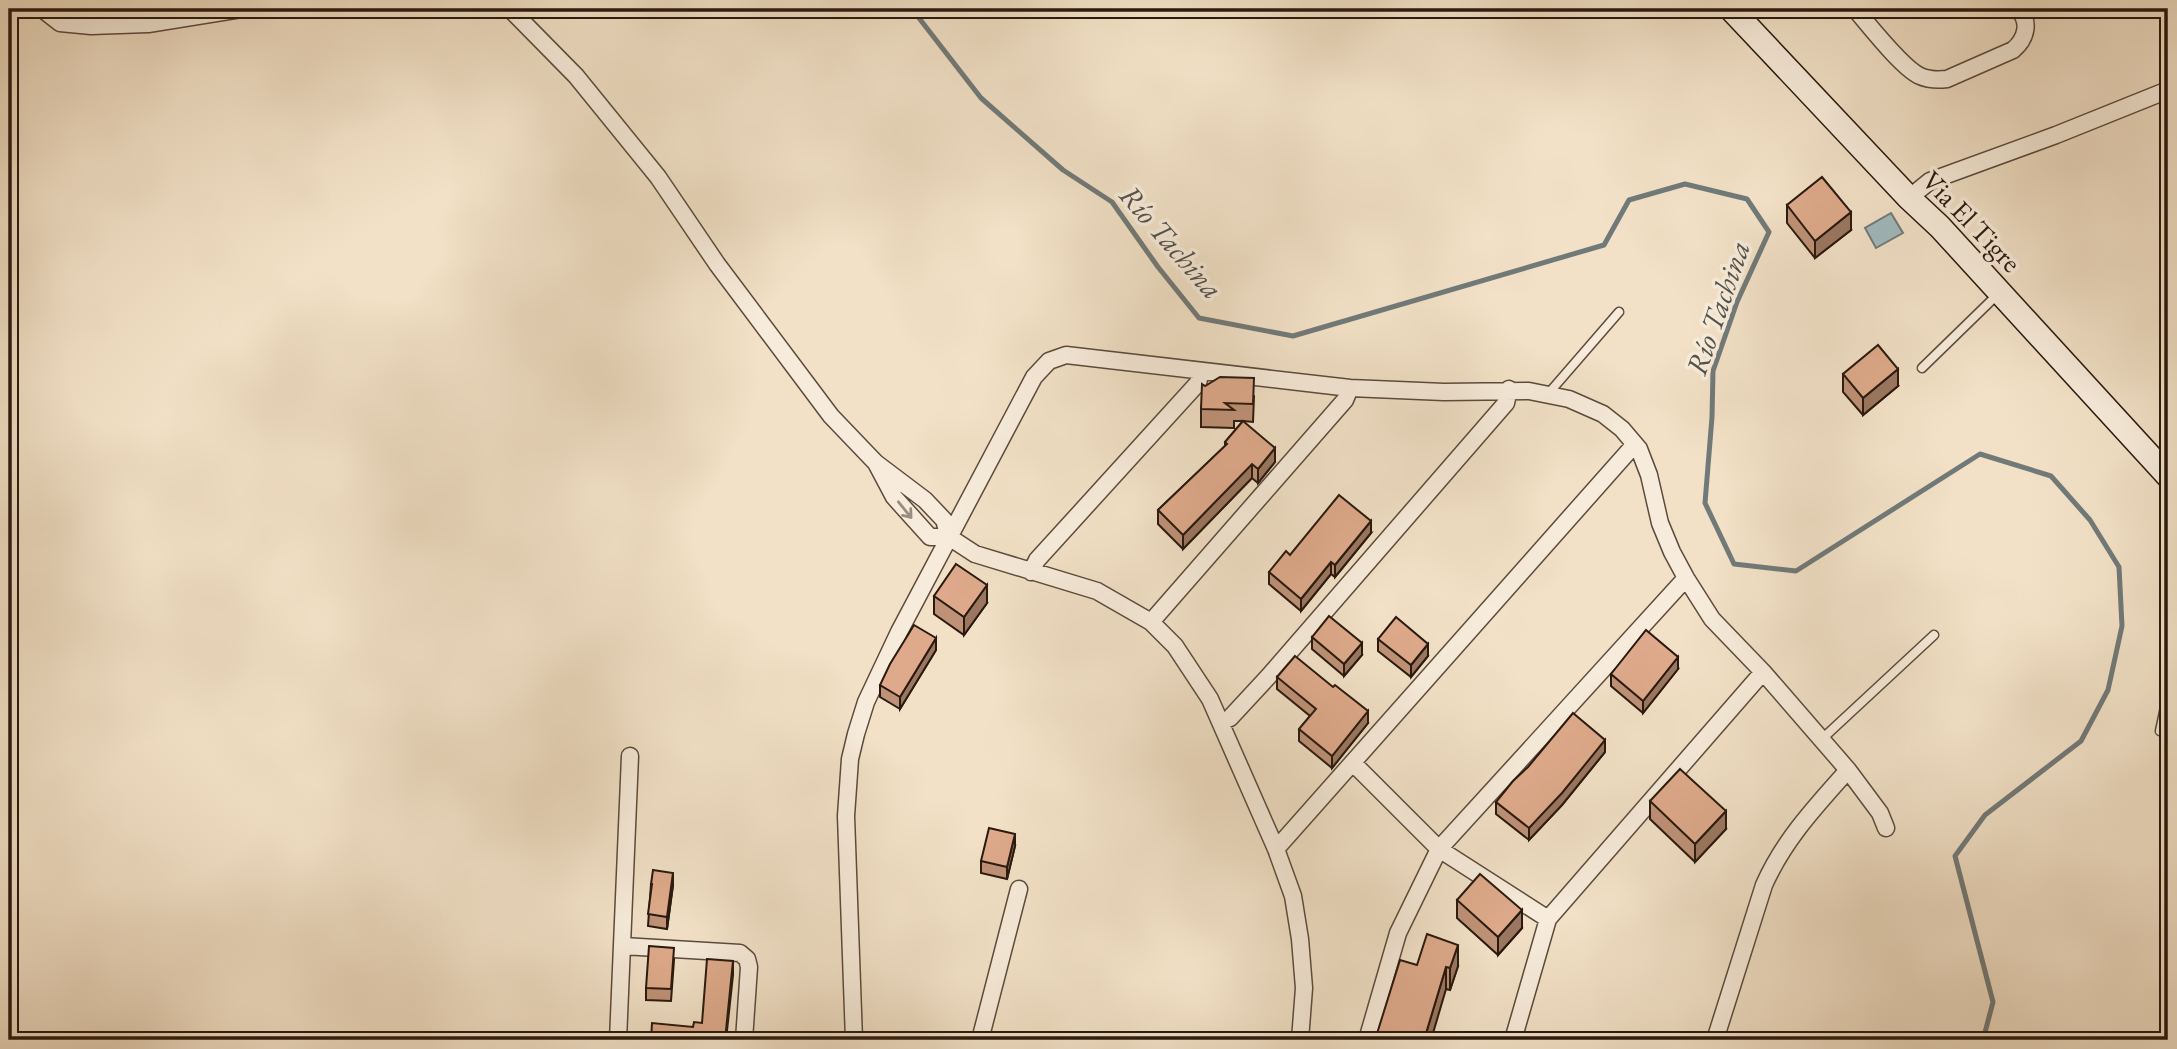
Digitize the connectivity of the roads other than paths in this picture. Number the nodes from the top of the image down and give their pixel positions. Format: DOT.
graph roads {
  1 [pos="42,9"];
  2 [pos="241,9"];
  3 [pos="510,9"];
  4 [pos="1731,9"];
  5 [pos="1855,9"];
  6 [pos="2018,9"];
  7 [pos="2168,90"];
  8 [pos="1909,198"];
  9 [pos="2000,292"];
  10 [pos="1619,312"];
  11 [pos="1922,368"];
  12 [pos="1202,370"];
  13 [pos="1350,388"];
  14 [pos="1509,389"];
  15 [pos="1548,394"];
  16 [pos="1635,444"];
  17 [pos="876,463"];
  18 [pos="2168,476"];
  19 [pos="949,537"];
  20 [pos="1031,572"];
  21 [pos="1686,578"];
  22 [pos="1152,622"];
  23 [pos="1934,635"];
  24 [pos="1763,672"];
  25 [pos="2168,694"];
  26 [pos="1221,722"];
  27 [pos="2160,731"];
  28 [pos="1822,739"];
  29 [pos="630,755"];
  30 [pos="1353,763"];
  31 [pos="1848,770"];
  32 [pos="1886,828"];
  33 [pos="1276,849"];
  34 [pos="1439,849"];
  35 [pos="1019,889"];
  36 [pos="1548,919"];
  37 [pos="623,946"];
  38 [pos="618,1040"];
  39 [pos="744,1040"];
  40 [pos="854,1040"];
  41 [pos="979,1040"];
  42 [pos="1300,1040"];
  43 [pos="1367,1040"];
  44 [pos="1513,1040"];
  45 [pos="1715,1040"];
  1 -- 2 [label="street"];
  3 -- 17 [label="street"];
  4 -- 8 [label="street, Via El Tigre"];
  5 -- 6 [label="street"];
  7 -- 8 [label="street"];
  8 -- 9 [label="street, Via El Tigre"];
  9 -- 11 [label="lane"];
  9 -- 18 [label="street, Via El Tigre"];
  10 -- 15 [label="lane"];
  12 -- 13 [label="street"];
  12 -- 19 [label="street"];
  12 -- 20 [label="street"];
  13 -- 14 [label="street"];
  13 -- 22 [label="street"];
  14 -- 15 [label="street"];
  14 -- 26 [label="street"];
  15 -- 16 [label="street"];
  16 -- 21 [label="street"];
  16 -- 30 [label="street"];
  17 -- 19 [label="street"];
  17 -- 19 [label="street, one-way"];
  19 -- 20 [label="street"];
  19 -- 40 [label="street"];
  20 -- 22 [label="street"];
  21 -- 24 [label="street"];
  21 -- 34 [label="street"];
  22 -- 26 [label="street"];
  23 -- 28 [label="lane"];
  24 -- 28 [label="street"];
  24 -- 36 [label="street"];
  25 -- 27 [label="lane"];
  26 -- 33 [label="street"];
  28 -- 31 [label="street"];
  29 -- 37 [label="street"];
  30 -- 33 [label="street"];
  30 -- 34 [label="street"];
  31 -- 32 [label="street"];
  31 -- 45 [label="street"];
  33 -- 42 [label="street"];
  34 -- 36 [label="street"];
  34 -- 43 [label="street"];
  35 -- 41 [label="street"];
  36 -- 44 [label="street"];
  37 -- 38 [label="street"];
  37 -- 39 [label="street"];
}
